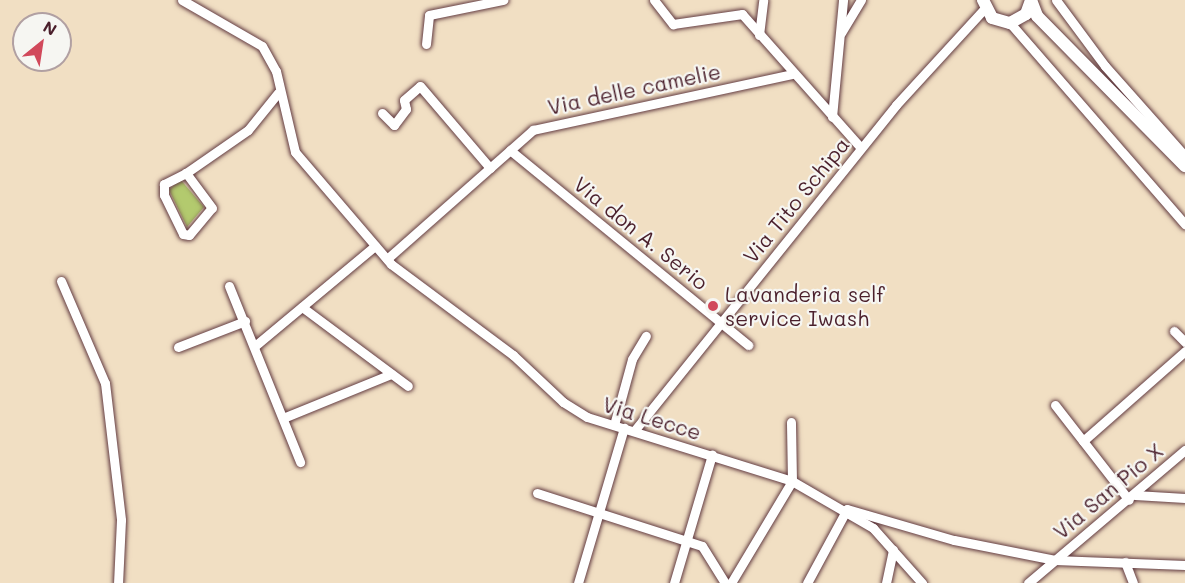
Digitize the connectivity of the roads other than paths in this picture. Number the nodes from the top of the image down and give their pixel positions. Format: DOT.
graph roads {
  1 [pos="182,0"];
  2 [pos="503,0"];
  3 [pos="654,0"];
  4 [pos="763,0"];
  5 [pos="843,0"];
  6 [pos="861,0"];
  7 [pos="1031,0"];
  8 [pos="1056,0"];
  9 [pos="987,9"];
  10 [pos="1016,21"];
  11 [pos="759,35"];
  12 [pos="840,35"];
  13 [pos="1056,36"];
  14 [pos="426,44"];
  15 [pos="792,74"];
  16 [pos="278,93"];
  17 [pos="382,113"];
  18 [pos="832,117"];
  19 [pos="861,148"];
  20 [pos="510,150"];
  21 [pos="1185,156"];
  22 [pos="1185,166"];
  23 [pos="490,168"];
  24 [pos="186,173"];
  25 [pos="1185,224"];
  26 [pos="375,246"];
  27 [pos="387,259"];
  28 [pos="61,281"];
  29 [pos="229,286"];
  30 [pos="302,308"];
  31 [pos="245,321"];
  32 [pos="720,321"];
  33 [pos="1174,331"];
  34 [pos="646,336"];
  35 [pos="1185,342"];
  36 [pos="256,345"];
  37 [pos="748,345"];
  38 [pos="178,348"];
  39 [pos="1185,351"];
  40 [pos="391,374"];
  41 [pos="408,386"];
  42 [pos="1055,405"];
  43 [pos="283,418"];
  44 [pos="791,422"];
  45 [pos="624,428"];
  46 [pos="1083,441"];
  47 [pos="1185,450"];
  48 [pos="712,455"];
  49 [pos="300,462"];
  50 [pos="792,481"];
  51 [pos="537,493"];
  52 [pos="1132,497"];
  53 [pos="1185,498"];
  54 [pos="846,509"];
  55 [pos="599,513"];
  56 [pos="687,541"];
  57 [pos="893,550"];
  58 [pos="1052,559"];
  59 [pos="1125,562"];
  60 [pos="1185,565"];
  61 [pos="118,583"];
  62 [pos="578,583"];
  63 [pos="674,583"];
  64 [pos="725,583"];
  65 [pos="731,583"];
  66 [pos="807,583"];
  67 [pos="886,583"];
  68 [pos="922,583"];
  69 [pos="1028,583"];
  70 [pos="1133,583"];
  1 -- 16 [label="street, Via Lecce"];
  2 -- 14 [label="street"];
  3 -- 11 [label="street"];
  4 -- 11 [label="street"];
  5 -- 12 [label="street"];
  6 -- 12 [label="street"];
  7 -- 10 [label="main road"];
  7 -- 13 [label="main road"];
  8 -- 21 [label="street"];
  9 -- 10 [label="main road"];
  9 -- 19 [label="street, Via Tito Schipa"];
  10 -- 13 [label="main road"];
  10 -- 25 [label="street"];
  11 -- 15 [label="street"];
  12 -- 18 [label="street"];
  13 -- 22 [label="main road"];
  15 -- 18 [label="street"];
  15 -- 20 [label="street, Via delle camelie"];
  16 -- 24 [label="street"];
  16 -- 26 [label="street, Via Lecce"];
  17 -- 23 [label="street"];
  18 -- 19 [label="street"];
  19 -- 32 [label="street, Via Tito Schipa"];
  20 -- 23 [label="street, Via delle camelie"];
  20 -- 32 [label="street, Via don A. Serio"];
  23 -- 27 [label="street, Via delle camelie"];
  24 -- 24 [label="street"];
  26 -- 27 [label="street, Via Lecce"];
  26 -- 30 [label="street"];
  27 -- 45 [label="street, Via Lecce"];
  28 -- 61 [label="street"];
  29 -- 31 [label="street"];
  30 -- 36 [label="street"];
  30 -- 40 [label="street"];
  31 -- 36 [label="street"];
  31 -- 38 [label="street"];
  32 -- 37 [label="street, Via don A. Serio"];
  32 -- 45 [label="street, Via Tito Schipa"];
  33 -- 35 [label="street"];
  34 -- 45 [label="street"];
  36 -- 43 [label="street"];
  39 -- 46 [label="street"];
  40 -- 41 [label="street"];
  40 -- 43 [label="street"];
  42 -- 46 [label="street"];
  43 -- 49 [label="street"];
  44 -- 50 [label="street"];
  45 -- 48 [label="street, Via Lecce"];
  45 -- 55 [label="street"];
  46 -- 52 [label="street"];
  47 -- 52 [label="street, Via San Pio X"];
  48 -- 50 [label="street, Via Lecce"];
  48 -- 56 [label="street"];
  50 -- 54 [label="street, Via Lecce"];
  50 -- 65 [label="street"];
  51 -- 55 [label="street"];
  52 -- 53 [label="street"];
  52 -- 58 [label="street, Via San Pio X"];
  54 -- 57 [label="street, Via Lecce"];
  54 -- 58 [label="street"];
  54 -- 66 [label="street"];
  55 -- 56 [label="street"];
  55 -- 62 [label="street"];
  56 -- 63 [label="street"];
  56 -- 64 [label="street"];
  57 -- 67 [label="street"];
  57 -- 68 [label="street, Via Lecce"];
  58 -- 59 [label="street"];
  58 -- 69 [label="street, Via San Pio X"];
  59 -- 60 [label="street"];
  59 -- 70 [label="street"];
}
